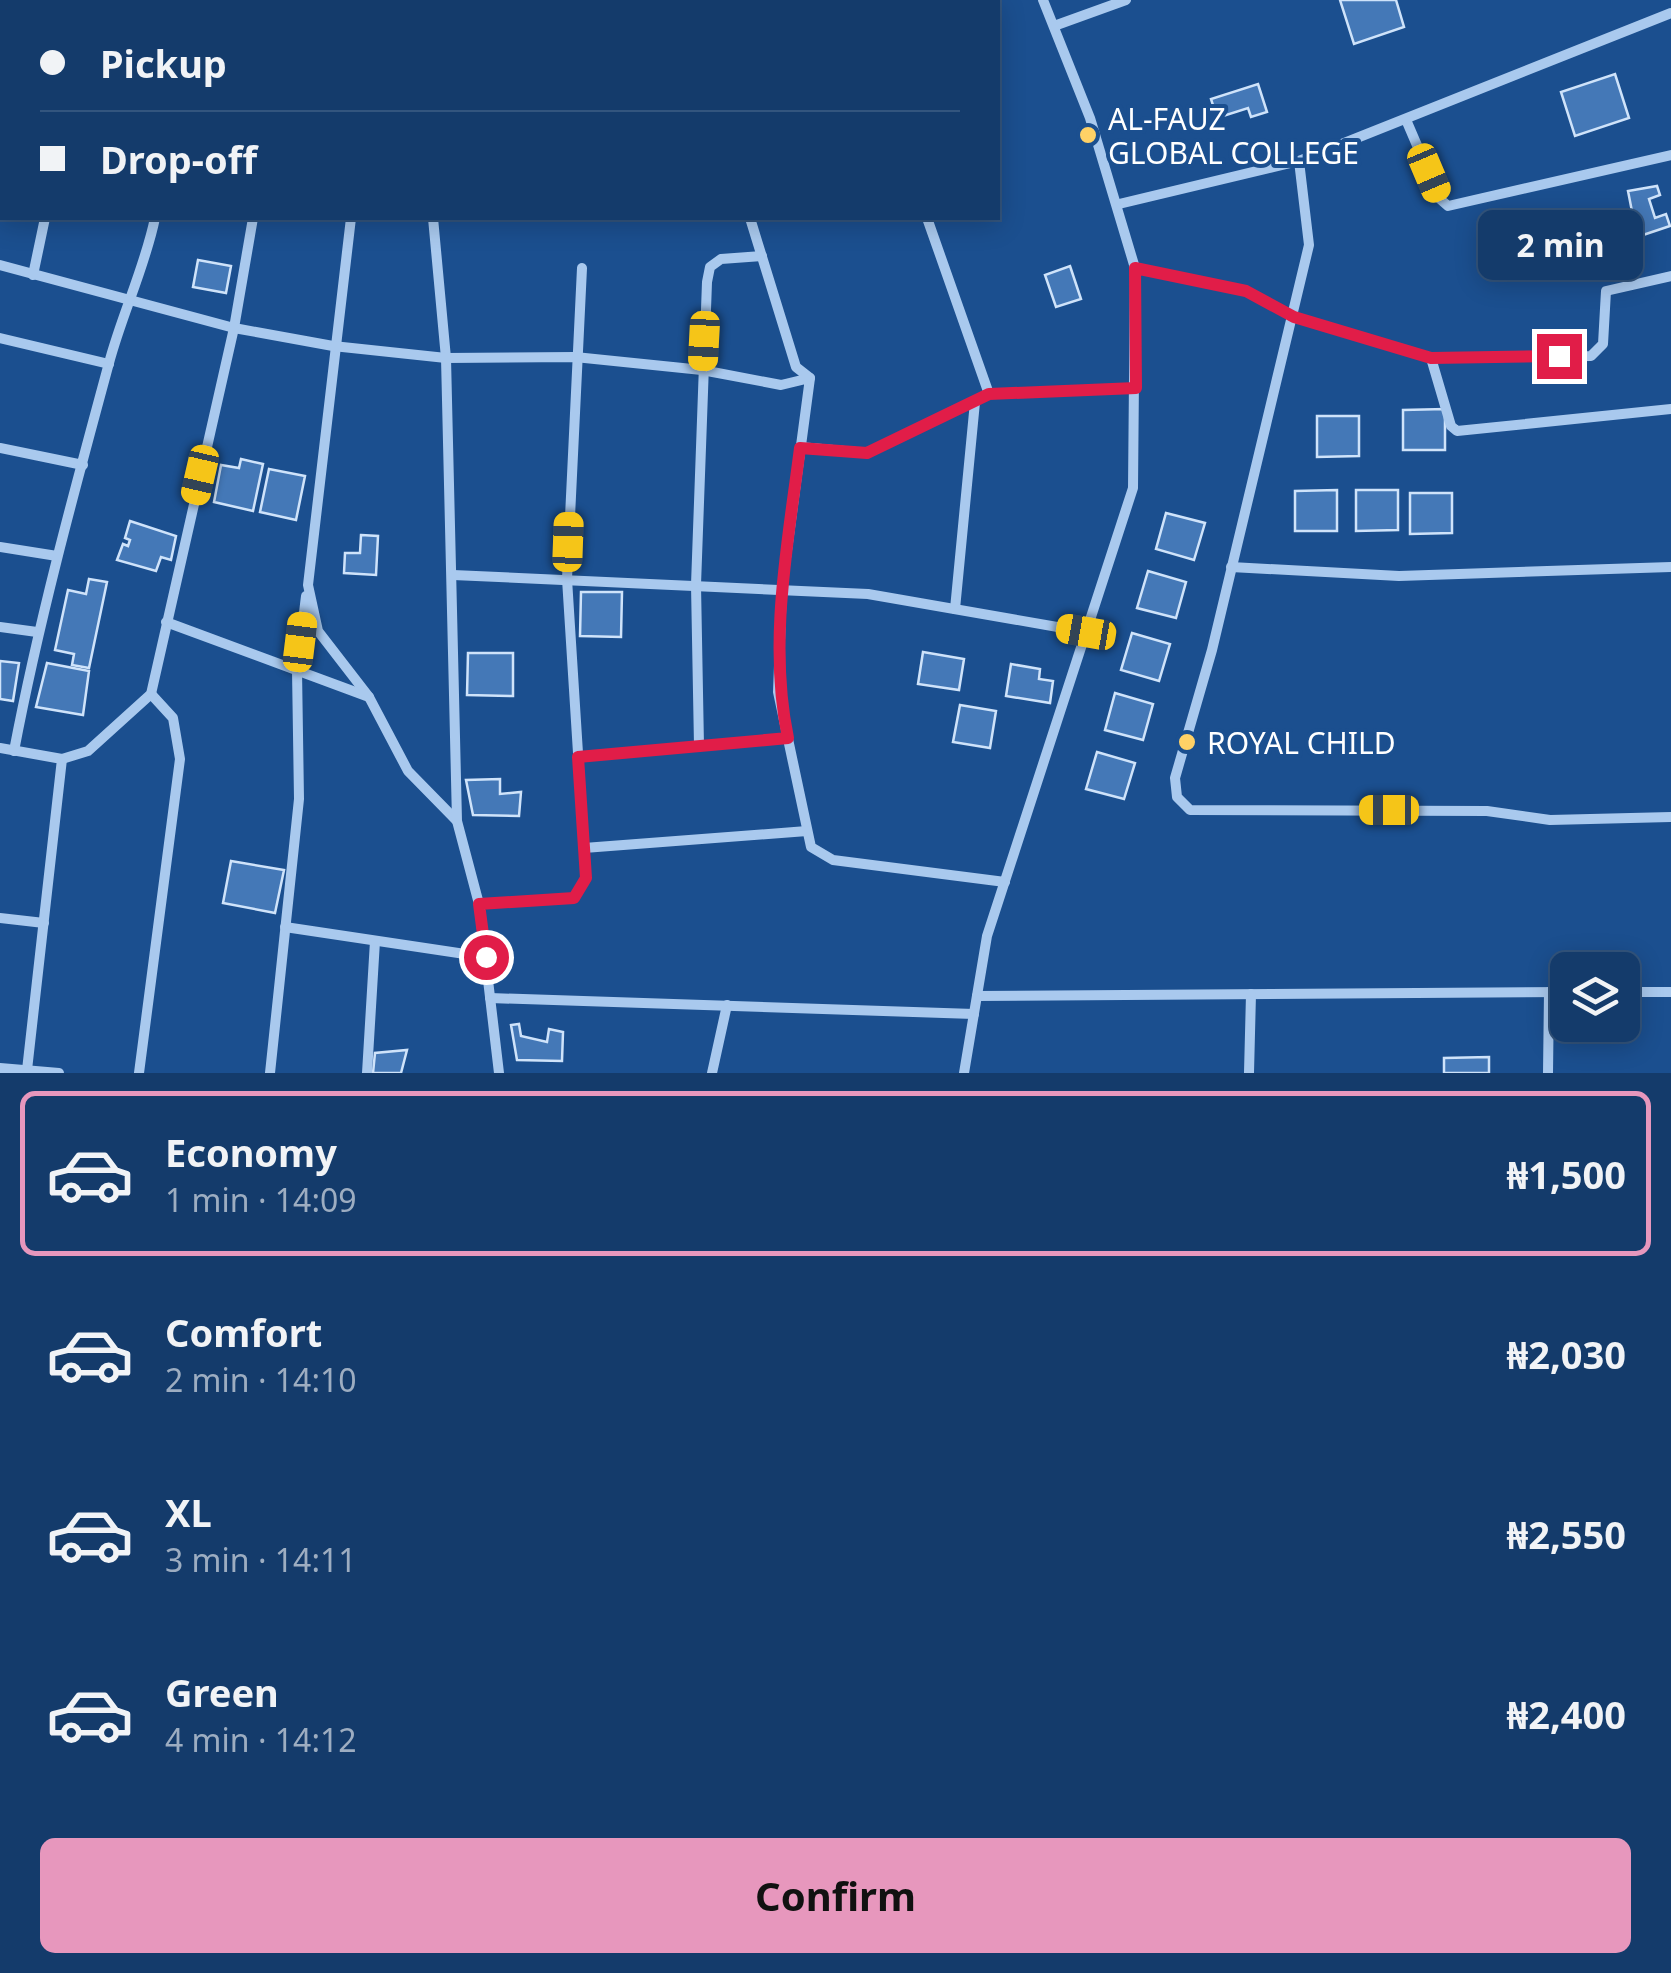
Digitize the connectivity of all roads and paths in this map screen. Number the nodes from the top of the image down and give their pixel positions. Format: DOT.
graph roads {
  1 [pos="1043,0"];
  2 [pos="1126,0"];
  3 [pos="1667,0"];
  4 [pos="1671,13"];
  5 [pos="1054,26"];
  6 [pos="1407,122"];
  7 [pos="1671,155"];
  8 [pos="1299,161"];
  9 [pos="1119,204"];
  10 [pos="45,220"];
  11 [pos="155,220"];
  12 [pos="253,220"];
  13 [pos="352,220"];
  14 [pos="433,220"];
  15 [pos="751,220"];
  16 [pos="928,220"];
  17 [pos="762,256"];
  18 [pos="0,265"];
  19 [pos="582,268"];
  20 [pos="1135,268"];
  21 [pos="34,275"];
  22 [pos="1671,276"];
  23 [pos="127,300"];
  24 [pos="1294,317"];
  25 [pos="234,328"];
  26 [pos="0,338"];
  27 [pos="333,346"];
  28 [pos="576,357"];
  29 [pos="446,358"];
  30 [pos="1431,358"];
  31 [pos="109,364"];
  32 [pos="702,370"];
  33 [pos="810,378"];
  34 [pos="1136,388"];
  35 [pos="989,394"];
  36 [pos="975,402"];
  37 [pos="1671,409"];
  38 [pos="0,448"];
  39 [pos="800,448"];
  40 [pos="83,465"];
  41 [pos="0,546"];
  42 [pos="57,556"];
  43 [pos="1671,567"];
  44 [pos="1231,568"];
  45 [pos="453,575"];
  46 [pos="566,580"];
  47 [pos="696,584"];
  48 [pos="308,585"];
  49 [pos="782,588"];
  50 [pos="955,609"];
  51 [pos="166,622"];
  52 [pos="0,627"];
  53 [pos="37,632"];
  54 [pos="1086,632"];
  55 [pos="297,670"];
  56 [pos="151,694"];
  57 [pos="370,697"];
  58 [pos="788,738"];
  59 [pos="700,746"];
  60 [pos="0,748"];
  61 [pos="14,750"];
  62 [pos="578,757"];
  63 [pos="62,759"];
  64 [pos="1671,817"];
  65 [pos="457,821"];
  66 [pos="807,831"];
  67 [pos="584,848"];
  68 [pos="1005,882"];
  69 [pos="479,904"];
  70 [pos="0,918"];
  71 [pos="44,923"];
  72 [pos="286,927"];
  73 [pos="375,941"];
  74 [pos="486,957"];
  75 [pos="1550,992"];
  76 [pos="1640,992"];
  77 [pos="1671,992"];
  78 [pos="1251,994"];
  79 [pos="977,996"];
  80 [pos="490,998"];
  81 [pos="728,1005"];
  82 [pos="974,1014"];
  83 [pos="0,1068"];
  84 [pos="27,1070"];
  85 [pos="60,1073"];
  86 [pos="139,1073"];
  87 [pos="270,1073"];
  88 [pos="367,1073"];
  89 [pos="499,1073"];
  90 [pos="712,1073"];
  91 [pos="964,1073"];
  92 [pos="1249,1073"];
  93 [pos="1548,1073"];
  1 -- 5 [label="street"];
  2 -- 5 [label="street"];
  3 -- 4 [label="street"];
  4 -- 6 [label="street"];
  5 -- 9 [label="street"];
  6 -- 7 [label="street"];
  6 -- 8 [label="street"];
  8 -- 9 [label="street"];
  8 -- 24 [label="street"];
  9 -- 20 [label="street"];
  10 -- 21 [label="street"];
  11 -- 23 [label="street"];
  12 -- 25 [label="street"];
  13 -- 27 [label="street"];
  14 -- 29 [label="street"];
  15 -- 17 [label="street"];
  16 -- 35 [label="street"];
  17 -- 32 [label="street"];
  17 -- 33 [label="street"];
  18 -- 21 [label="street"];
  19 -- 28 [label="street"];
  20 -- 24 [label="street"];
  20 -- 34 [label="street"];
  21 -- 23 [label="street"];
  22 -- 30 [label="street"];
  23 -- 25 [label="street"];
  23 -- 31 [label="street"];
  24 -- 30 [label="street"];
  24 -- 44 [label="street"];
  25 -- 27 [label="street"];
  25 -- 51 [label="street"];
  26 -- 31 [label="street"];
  27 -- 29 [label="street"];
  27 -- 48 [label="street"];
  28 -- 29 [label="street"];
  28 -- 32 [label="street"];
  28 -- 46 [label="street"];
  29 -- 45 [label="street"];
  30 -- 37 [label="street"];
  31 -- 40 [label="street"];
  32 -- 33 [label="street"];
  32 -- 47 [label="street"];
  33 -- 39 [label="street"];
  34 -- 35 [label="street"];
  34 -- 54 [label="street"];
  35 -- 36 [label="street"];
  36 -- 39 [label="street"];
  36 -- 50 [label="street"];
  38 -- 40 [label="street"];
  39 -- 49 [label="street"];
  40 -- 42 [label="street"];
  41 -- 42 [label="street"];
  42 -- 53 [label="street"];
  43 -- 44 [label="street"];
  44 -- 64 [label="street"];
  45 -- 46 [label="street"];
  45 -- 65 [label="street"];
  46 -- 47 [label="street"];
  46 -- 62 [label="street"];
  47 -- 49 [label="street"];
  47 -- 59 [label="street"];
  48 -- 55 [label="street"];
  48 -- 57 [label="street"];
  49 -- 50 [label="street"];
  49 -- 58 [label="street"];
  50 -- 54 [label="street"];
  51 -- 55 [label="street"];
  51 -- 56 [label="street"];
  52 -- 53 [label="street"];
  53 -- 61 [label="street"];
  54 -- 68 [label="street"];
  55 -- 57 [label="street"];
  55 -- 72 [label="street"];
  56 -- 63 [label="street"];
  56 -- 86 [label="street"];
  57 -- 65 [label="street"];
  58 -- 59 [label="street"];
  58 -- 66 [label="street"];
  59 -- 62 [label="street"];
  60 -- 61 [label="street"];
  61 -- 63 [label="street"];
  62 -- 67 [label="street"];
  63 -- 71 [label="street"];
  65 -- 69 [label="street"];
  66 -- 67 [label="street"];
  66 -- 68 [label="street"];
  67 -- 69 [label="street"];
  68 -- 79 [label="street"];
  69 -- 74 [label="street"];
  70 -- 71 [label="street"];
  71 -- 84 [label="street"];
  72 -- 73 [label="street"];
  72 -- 87 [label="street"];
  73 -- 74 [label="street"];
  73 -- 88 [label="street"];
  74 -- 80 [label="street"];
  75 -- 78 [label="street"];
  75 -- 93 [label="street"];
  76 -- 77 [label="street"];
  78 -- 79 [label="street"];
  78 -- 92 [label="street"];
  79 -- 82 [label="street"];
  80 -- 81 [label="street"];
  80 -- 89 [label="street"];
  81 -- 82 [label="street"];
  81 -- 90 [label="street"];
  82 -- 91 [label="street"];
  83 -- 84 [label="street"];
  84 -- 85 [label="street"];
}
